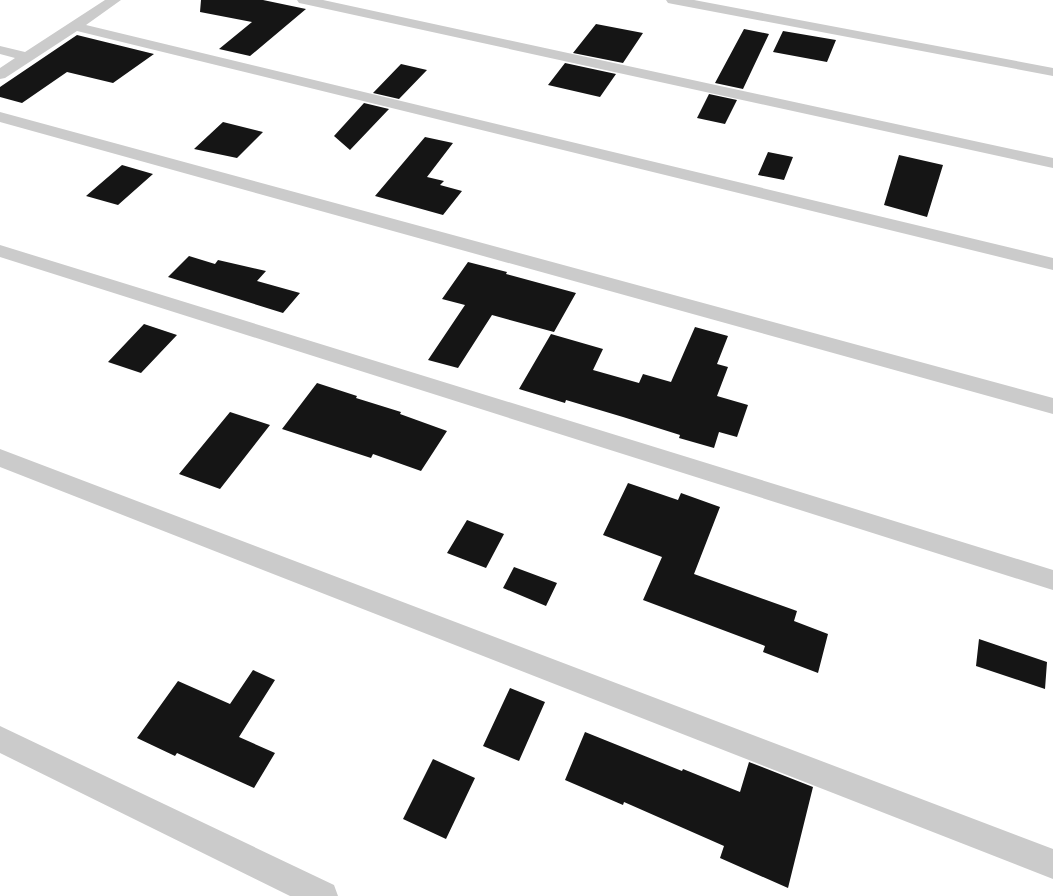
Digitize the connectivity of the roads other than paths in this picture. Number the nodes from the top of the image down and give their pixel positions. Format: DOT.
graph roads {
  1 [pos="114,0"];
  2 [pos="304,0"];
  3 [pos="673,0"];
  4 [pos="74,26"];
  5 [pos="0,50"];
  6 [pos="27,57"];
  7 [pos="1053,72"];
  8 [pos="0,75"];
  9 [pos="0,117"];
  10 [pos="1053,163"];
  11 [pos="0,251"];
  12 [pos="1053,264"];
  13 [pos="1053,406"];
  14 [pos="0,458"];
  15 [pos="1053,580"];
  16 [pos="0,739"];
  17 [pos="1053,864"];
  18 [pos="323,896"];
  1 -- 4 [label="street"];
  2 -- 10 [label="street"];
  3 -- 7 [label="street"];
  4 -- 6 [label="street"];
  4 -- 12 [label="street"];
  5 -- 6 [label="street"];
  6 -- 8 [label="street"];
  9 -- 13 [label="street"];
  11 -- 15 [label="street"];
  14 -- 17 [label="street"];
  16 -- 18 [label="street"];
}
